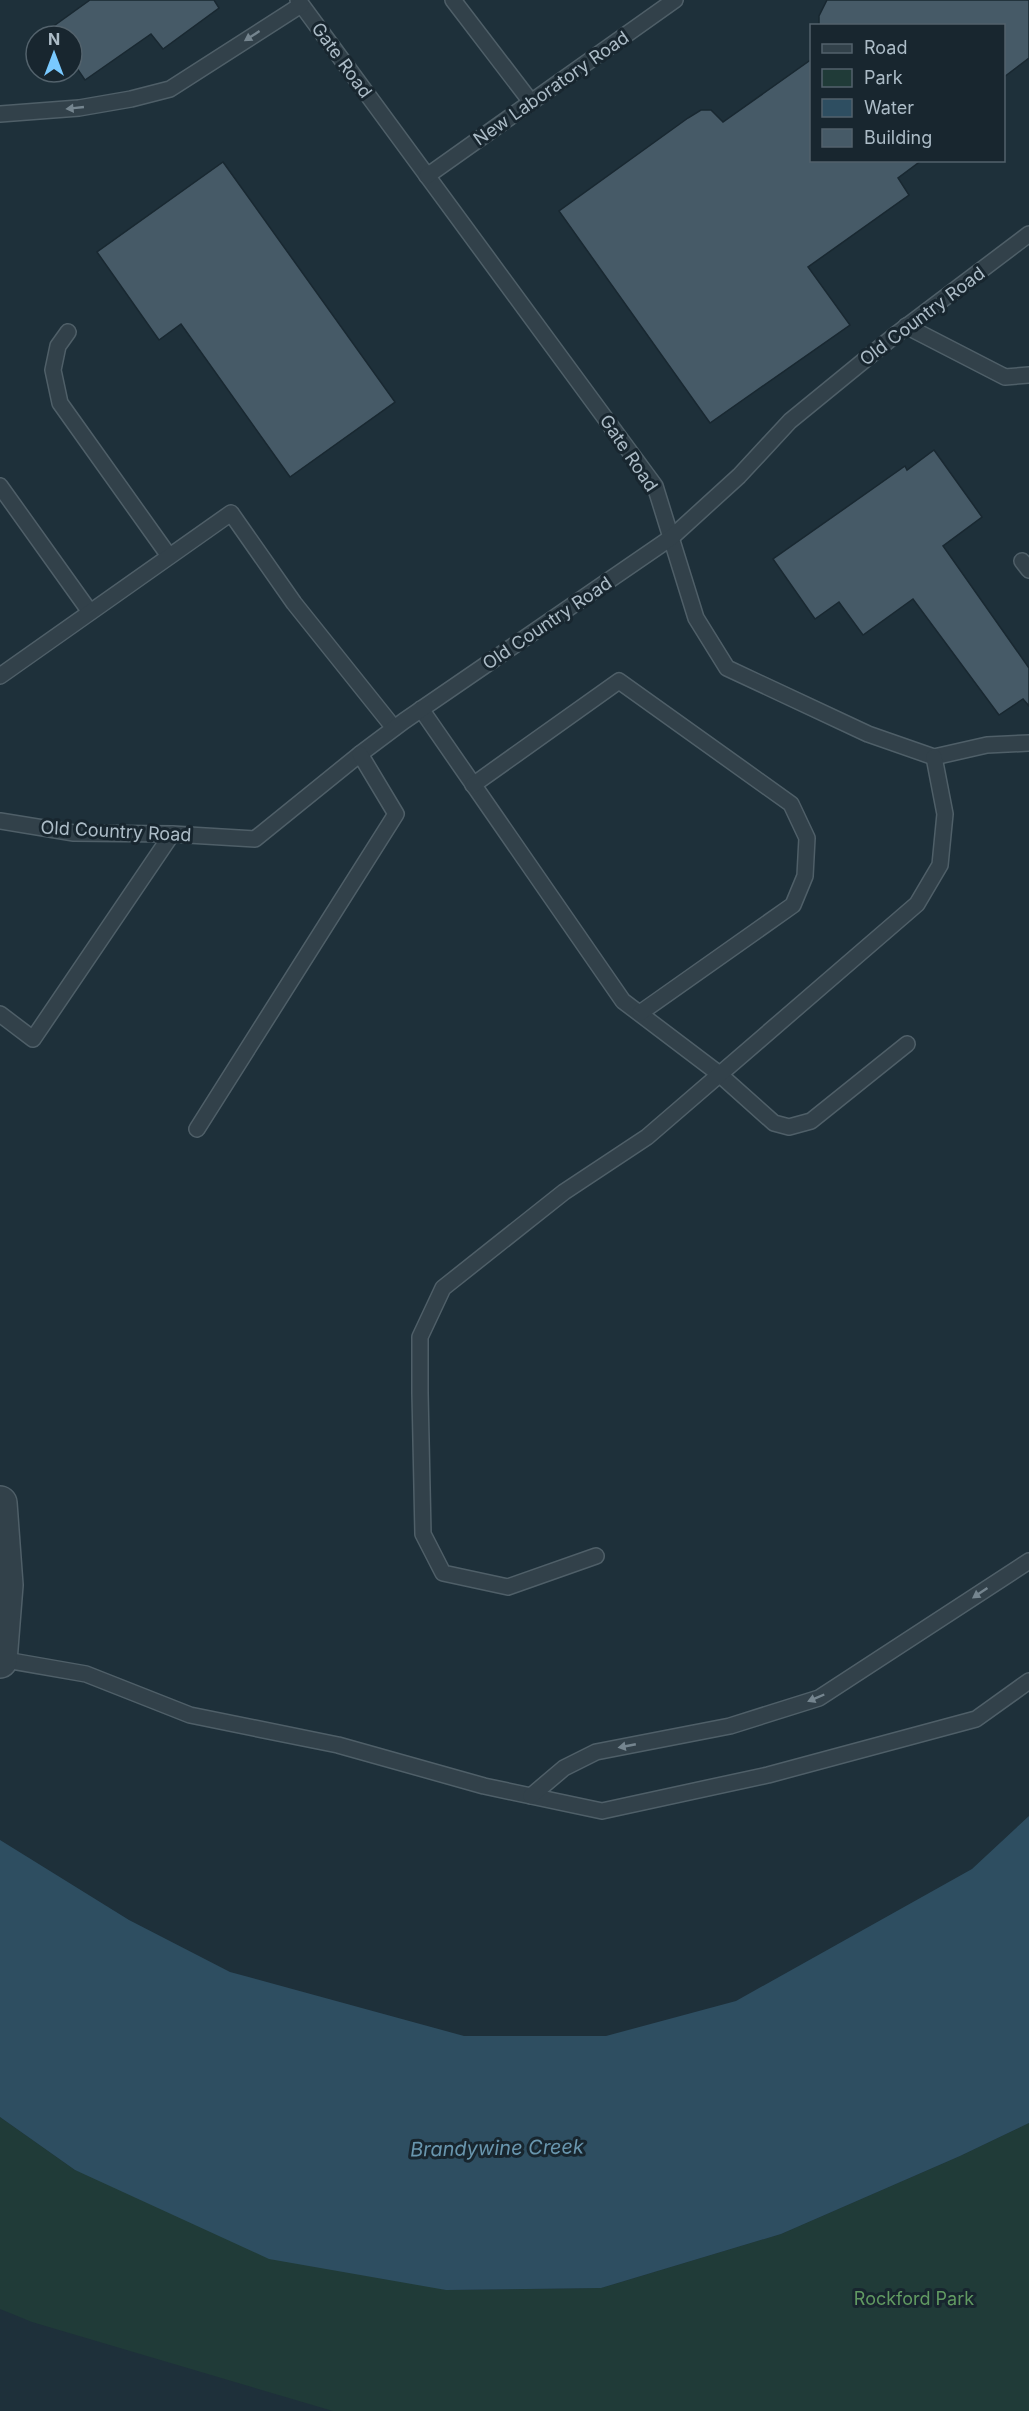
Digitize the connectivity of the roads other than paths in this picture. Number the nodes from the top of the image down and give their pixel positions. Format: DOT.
graph roads {
  1 [pos="453,0"];
  2 [pos="675,0"];
  3 [pos="300,2"];
  4 [pos="531,102"];
  5 [pos="0,114"];
  6 [pos="427,176"];
  7 [pos="1029,234"];
  8 [pos="906,326"];
  9 [pos="68,332"];
  10 [pos="1029,375"];
  11 [pos="0,486"];
  12 [pos="672,537"];
  13 [pos="169,556"];
  14 [pos="90,612"];
  15 [pos="0,676"];
  16 [pos="421,709"];
  17 [pos="394,728"];
  18 [pos="1029,743"];
  19 [pos="360,754"];
  20 [pos="934,757"];
  21 [pos="473,785"];
  22 [pos="0,821"];
  23 [pos="172,834"];
  24 [pos="640,1013"];
  25 [pos="0,1014"];
  26 [pos="907,1044"];
  27 [pos="718,1073"];
  28 [pos="197,1129"];
  29 [pos="0,1503"];
  30 [pos="596,1556"];
  31 [pos="1029,1561"];
  32 [pos="0,1660"];
  33 [pos="1029,1681"];
  34 [pos="531,1796"];
  1 -- 4 [label="lane"];
  2 -- 4 [label="lane, New Laboratory Road"];
  3 -- 5 [label="lane, one-way"];
  3 -- 6 [label="lane, Gate Road"];
  4 -- 6 [label="lane, New Laboratory Road"];
  6 -- 12 [label="lane, Gate Road"];
  7 -- 8 [label="lane, Old Country Road"];
  8 -- 10 [label="lane"];
  8 -- 12 [label="lane, Old Country Road"];
  9 -- 13 [label="lane"];
  11 -- 14 [label="lane"];
  12 -- 16 [label="lane, Old Country Road"];
  12 -- 20 [label="lane, Gate Road"];
  13 -- 14 [label="lane"];
  13 -- 17 [label="lane"];
  14 -- 15 [label="lane"];
  16 -- 17 [label="lane, Old Country Road"];
  16 -- 21 [label="lane"];
  17 -- 19 [label="lane, Old Country Road"];
  18 -- 20 [label="lane"];
  19 -- 23 [label="lane, Old Country Road"];
  19 -- 28 [label="lane"];
  20 -- 27 [label="lane"];
  21 -- 24 [label="lane"];
  21 -- 24 [label="lane"];
  22 -- 23 [label="lane, Old Country Road"];
  23 -- 25 [label="lane"];
  24 -- 27 [label="lane"];
  26 -- 27 [label="lane"];
  27 -- 30 [label="lane"];
  29 -- 32 [label="street"];
  31 -- 34 [label="lane, one-way"];
  32 -- 34 [label="lane"];
  33 -- 34 [label="lane"];
}
